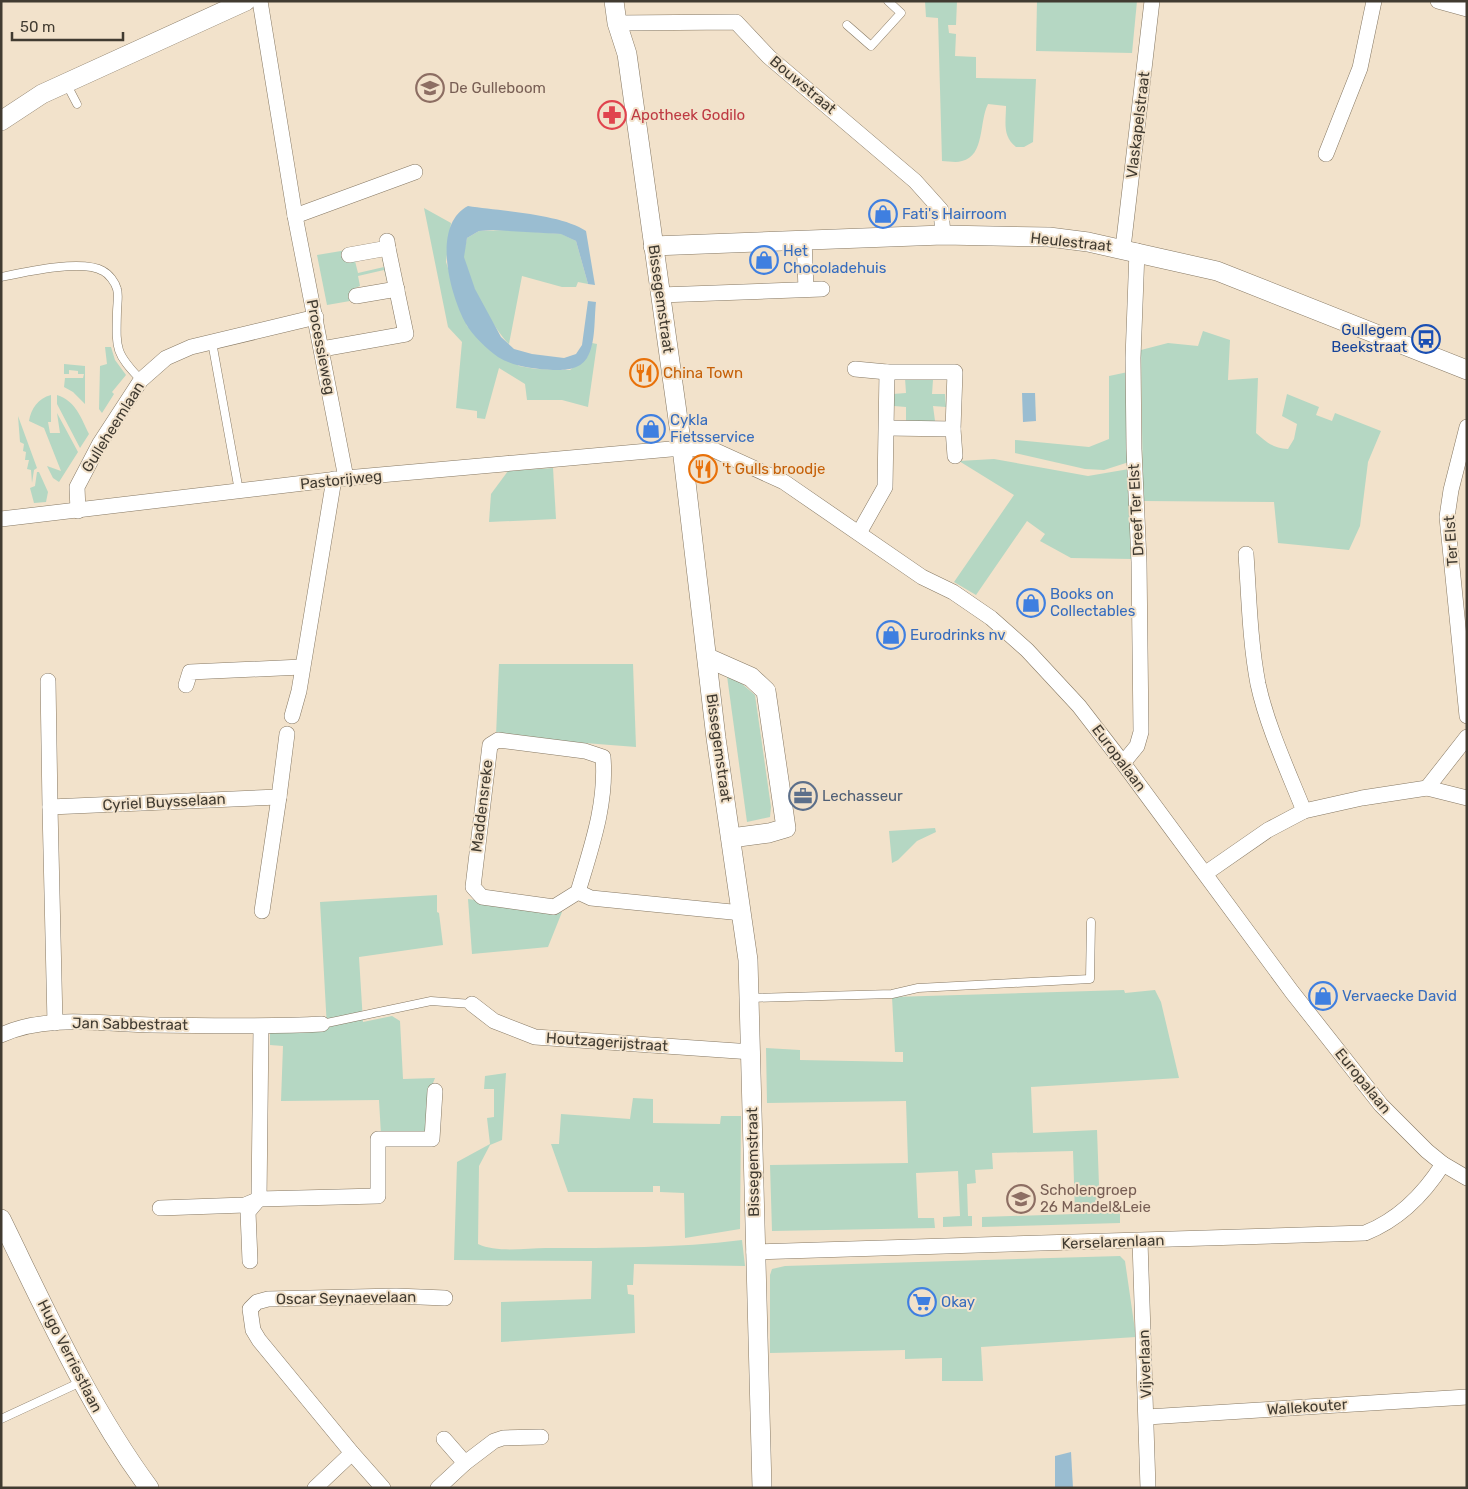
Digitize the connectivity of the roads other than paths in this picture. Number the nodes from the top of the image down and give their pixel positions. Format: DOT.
graph roads {
  1 [pos="246,1"];
  2 [pos="260,1"];
  3 [pos="614,1"];
  4 [pos="888,1"];
  5 [pos="1152,1"];
  6 [pos="1374,1"];
  7 [pos="1438,1"];
  8 [pos="1466,8"];
  9 [pos="617,23"];
  10 [pos="847,25"];
  11 [pos="66,83"];
  12 [pos="77,104"];
  13 [pos="1,121"];
  14 [pos="1326,154"];
  15 [pos="415,172"];
  16 [pos="295,216"];
  17 [pos="943,234"];
  18 [pos="804,239"];
  19 [pos="654,246"];
  20 [pos="1130,250"];
  21 [pos="349,255"];
  22 [pos="1,278"];
  23 [pos="396,289"];
  24 [pos="806,289"];
  25 [pos="822,289"];
  26 [pos="356,296"];
  27 [pos="660,296"];
  28 [pos="316,317"];
  29 [pos="212,342"];
  30 [pos="322,349"];
  31 [pos="855,369"];
  32 [pos="1467,370"];
  33 [pos="887,372"];
  34 [pos="141,380"];
  35 [pos="1467,427"];
  36 [pos="887,428"];
  37 [pos="953,429"];
  38 [pos="682,448"];
  39 [pos="955,456"];
  40 [pos="340,479"];
  41 [pos="238,491"];
  42 [pos="78,511"];
  43 [pos="1,519"];
  44 [pos="859,533"];
  45 [pos="1246,554"];
  46 [pos="708,658"];
  47 [pos="302,667"];
  48 [pos="48,681"];
  49 [pos="186,685"];
  50 [pos="292,716"];
  51 [pos="1467,716"];
  52 [pos="287,734"];
  53 [pos="1467,737"];
  54 [pos="1123,763"];
  55 [pos="1428,788"];
  56 [pos="279,797"];
  57 [pos="1467,798"];
  58 [pos="50,807"];
  59 [pos="1304,811"];
  60 [pos="732,838"];
  61 [pos="1206,874"];
  62 [pos="578,892"];
  63 [pos="262,911"];
  64 [pos="742,913"];
  65 [pos="1090,922"];
  66 [pos="750,998"];
  67 [pos="472,1004"];
  68 [pos="54,1023"];
  69 [pos="322,1024"];
  70 [pos="261,1027"];
  71 [pos="1,1035"];
  72 [pos="752,1052"];
  73 [pos="435,1091"];
  74 [pos="1444,1164"];
  75 [pos="1467,1178"];
  76 [pos="259,1199"];
  77 [pos="160,1208"];
  78 [pos="1,1219"];
  79 [pos="1140,1241"];
  80 [pos="754,1252"];
  81 [pos="250,1261"];
  82 [pos="445,1298"];
  83 [pos="82,1381"];
  84 [pos="1467,1397"];
  85 [pos="1146,1417"];
  86 [pos="1,1419"];
  87 [pos="541,1437"];
  88 [pos="444,1440"];
  89 [pos="352,1453"];
  90 [pos="465,1463"];
  91 [pos="149,1488"];
  92 [pos="315,1488"];
  93 [pos="383,1488"];
  94 [pos="438,1488"];
  95 [pos="762,1488"];
  96 [pos="1148,1488"];
  1 -- 11 [label="street"];
  2 -- 16 [label="street, Processieweg"];
  3 -- 9 [label="street, Bissegemstraat"];
  4 -- 10 [label="lane"];
  5 -- 20 [label="street, Vlaskapelstraat"];
  6 -- 14 [label="street"];
  7 -- 8 [label="street"];
  9 -- 17 [label="street, Bouwstraat"];
  9 -- 19 [label="street, Bissegemstraat"];
  11 -- 12 [label="lane"];
  11 -- 13 [label="street"];
  15 -- 16 [label="street"];
  16 -- 28 [label="street, Processieweg"];
  17 -- 18 [label="street, Heulestraat"];
  17 -- 20 [label="street, Heulestraat"];
  18 -- 19 [label="street, Heulestraat"];
  18 -- 24 [label="street"];
  19 -- 27 [label="street, Bissegemstraat"];
  20 -- 32 [label="street, Heulestraat"];
  20 -- 54 [label="street, Dreef Ter Elst"];
  21 -- 23 [label="street"];
  22 -- 34 [label="lane"];
  23 -- 26 [label="street"];
  23 -- 30 [label="street"];
  24 -- 25 [label="street"];
  24 -- 27 [label="street"];
  27 -- 38 [label="street, Bissegemstraat"];
  28 -- 29 [label="street, Gulleheemlaan"];
  28 -- 30 [label="street, Processieweg"];
  29 -- 34 [label="street, Gulleheemlaan"];
  29 -- 41 [label="lane"];
  30 -- 40 [label="street, Processieweg"];
  31 -- 33 [label="street"];
  33 -- 36 [label="street"];
  33 -- 37 [label="street"];
  34 -- 42 [label="street, Gulleheemlaan"];
  35 -- 51 [label="street, Ter Elst"];
  36 -- 37 [label="street"];
  36 -- 44 [label="street"];
  37 -- 39 [label="street"];
  38 -- 40 [label="street, Pastorijweg"];
  38 -- 44 [label="street, Europalaan"];
  38 -- 46 [label="street, Bissegemstraat"];
  40 -- 41 [label="street, Pastorijweg"];
  40 -- 47 [label="street, Processieweg"];
  41 -- 42 [label="street, Pastorijweg"];
  42 -- 43 [label="street, Pastorijweg"];
  44 -- 54 [label="street, Europalaan"];
  45 -- 59 [label="street"];
  46 -- 60 [label="street, Bissegemstraat"];
  46 -- 60 [label="street"];
  47 -- 49 [label="street"];
  47 -- 50 [label="street, Processieweg"];
  48 -- 58 [label="street"];
  52 -- 56 [label="street"];
  53 -- 55 [label="street"];
  54 -- 61 [label="street, Europalaan"];
  55 -- 57 [label="street"];
  55 -- 59 [label="street"];
  56 -- 58 [label="street, Cyriel Buysselaan"];
  56 -- 63 [label="street"];
  58 -- 68 [label="street"];
  59 -- 61 [label="street"];
  60 -- 64 [label="street, Bissegemstraat"];
  61 -- 74 [label="street, Europalaan"];
  62 -- 62 [label="street, Maddensreke"];
  62 -- 64 [label="street"];
  64 -- 66 [label="street, Bissegemstraat"];
  65 -- 66 [label="lane"];
  66 -- 72 [label="street, Bissegemstraat"];
  67 -- 69 [label="lane"];
  67 -- 72 [label="street, Houtzagerijstraat"];
  68 -- 70 [label="street, Jan Sabbestraat"];
  68 -- 71 [label="street, Jan Sabbestraat"];
  69 -- 70 [label="street, Jan Sabbestraat"];
  70 -- 76 [label="street"];
  72 -- 80 [label="street, Bissegemstraat"];
  73 -- 76 [label="street"];
  74 -- 75 [label="street, Europalaan"];
  74 -- 79 [label="street, Kerselarenlaan"];
  76 -- 77 [label="street"];
  76 -- 81 [label="street"];
  78 -- 83 [label="street, Hugo Verriestlaan"];
  79 -- 80 [label="street, Kerselarenlaan"];
  79 -- 85 [label="street, Vijverlaan"];
  80 -- 95 [label="street, Bissegemstraat"];
  82 -- 89 [label="street, Oscar Seynaevelaan"];
  83 -- 86 [label="lane"];
  83 -- 91 [label="street, Hugo Verriestlaan"];
  84 -- 85 [label="street, Wallekouter"];
  85 -- 96 [label="street, Vijverlaan"];
  87 -- 90 [label="street"];
  88 -- 90 [label="street"];
  89 -- 92 [label="street"];
  89 -- 93 [label="street, Oscar Seynaevelaan"];
  90 -- 94 [label="street"];
}
